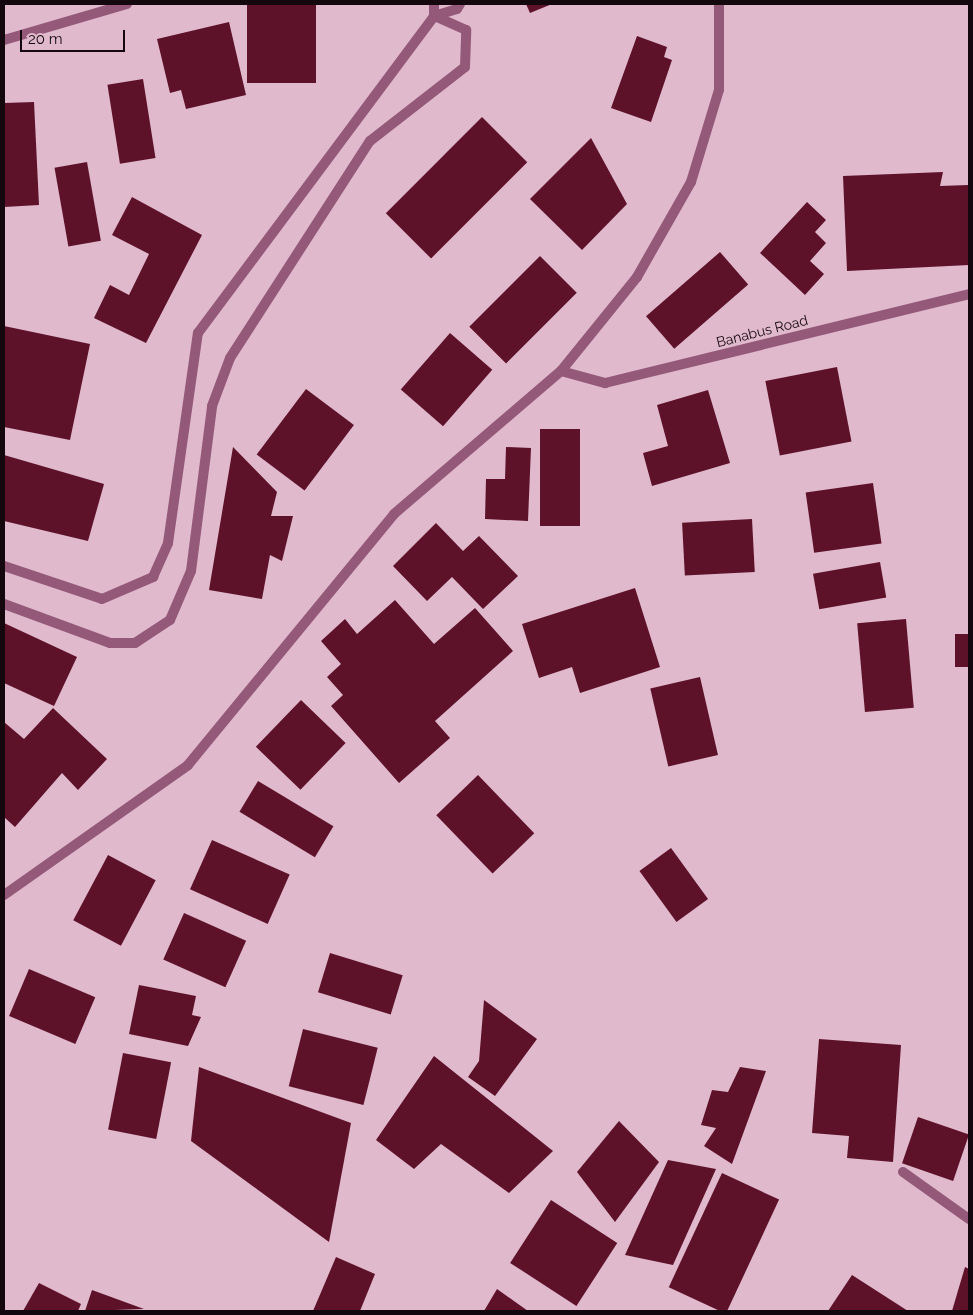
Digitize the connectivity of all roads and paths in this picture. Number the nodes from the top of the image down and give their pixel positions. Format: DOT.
graph roads {
  1 [pos="127,4"];
  2 [pos="434,4"];
  3 [pos="460,4"];
  4 [pos="720,4"];
  5 [pos="434,16"];
  6 [pos="4,40"];
  7 [pos="969,294"];
  8 [pos="561,371"];
  9 [pos="4,566"];
  10 [pos="4,604"];
  11 [pos="4,895"];
  12 [pos="903,1172"];
  13 [pos="969,1219"];
  1 -- 6 [label="street"];
  2 -- 5 [label="street"];
  3 -- 5 [label="street"];
  4 -- 8 [label="street"];
  5 -- 9 [label="street"];
  5 -- 10 [label="street"];
  7 -- 8 [label="street, Banabus Road"];
  8 -- 11 [label="street"];
  12 -- 13 [label="street"];
}
